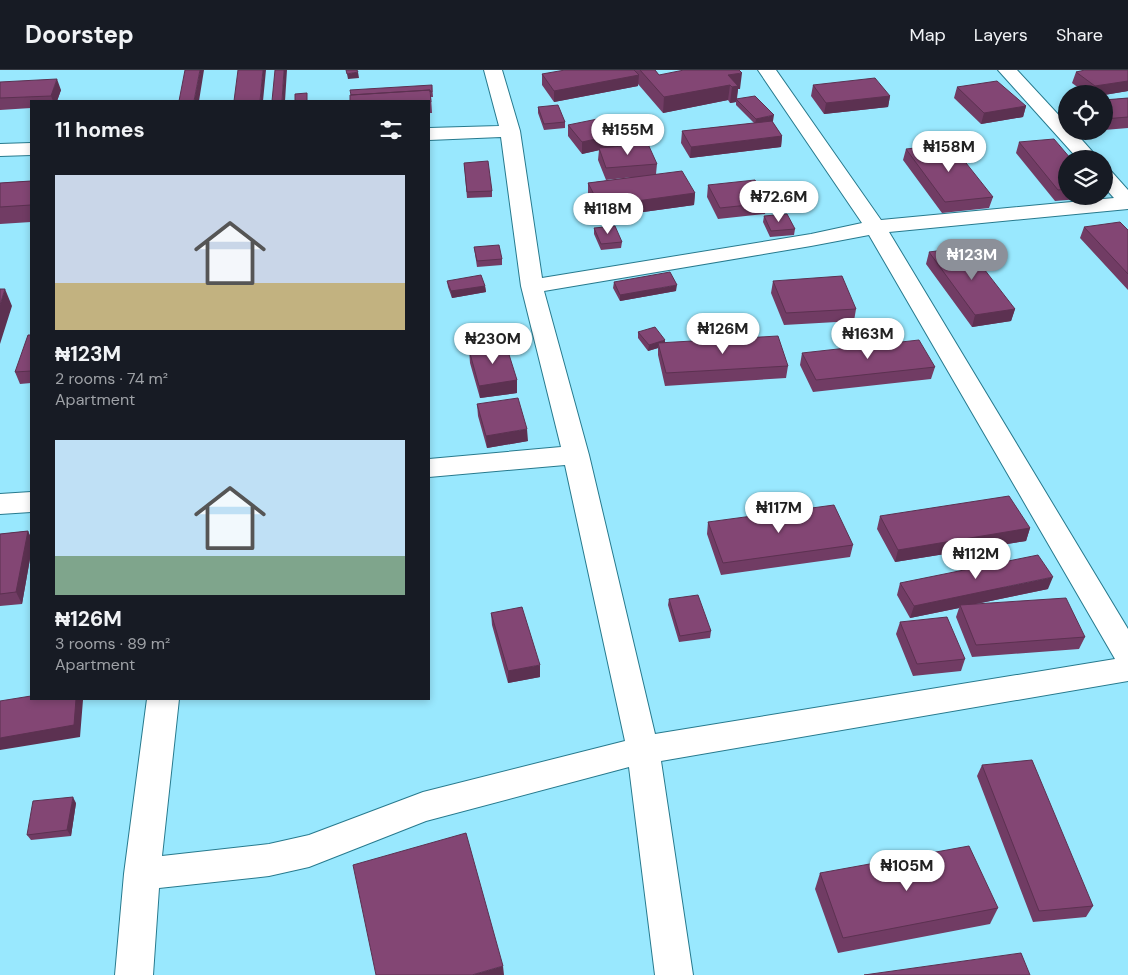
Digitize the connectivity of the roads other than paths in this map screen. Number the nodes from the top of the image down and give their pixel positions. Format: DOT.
graph roads {
  1 [pos="493,70"];
  2 [pos="767,70"];
  3 [pos="1007,70"];
  4 [pos="510,131"];
  5 [pos="430,134"];
  6 [pos="30,149"];
  7 [pos="0,150"];
  8 [pos="1080,150"];
  9 [pos="1113,185"];
  10 [pos="1128,202"];
  11 [pos="875,227"];
  12 [pos="532,286"];
  13 [pos="576,455"];
  14 [pos="430,468"];
  15 [pos="30,502"];
  16 [pos="0,504"];
  17 [pos="1128,655"];
  18 [pos="1128,669"];
  19 [pos="163,700"];
  20 [pos="643,750"];
  21 [pos="142,874"];
  22 [pos="134,975"];
  23 [pos="674,975"];
  1 -- 4 [label="street"];
  2 -- 11 [label="street"];
  3 -- 8 [label="street"];
  4 -- 5 [label="street"];
  4 -- 12 [label="street"];
  6 -- 7 [label="street"];
  9 -- 10 [label="street"];
  10 -- 11 [label="street"];
  11 -- 12 [label="street"];
  11 -- 17 [label="street"];
  12 -- 13 [label="street"];
  13 -- 14 [label="street"];
  13 -- 20 [label="street"];
  15 -- 16 [label="street"];
  18 -- 20 [label="street"];
  19 -- 21 [label="street"];
  20 -- 21 [label="street"];
  20 -- 23 [label="street"];
  21 -- 22 [label="street"];
}
